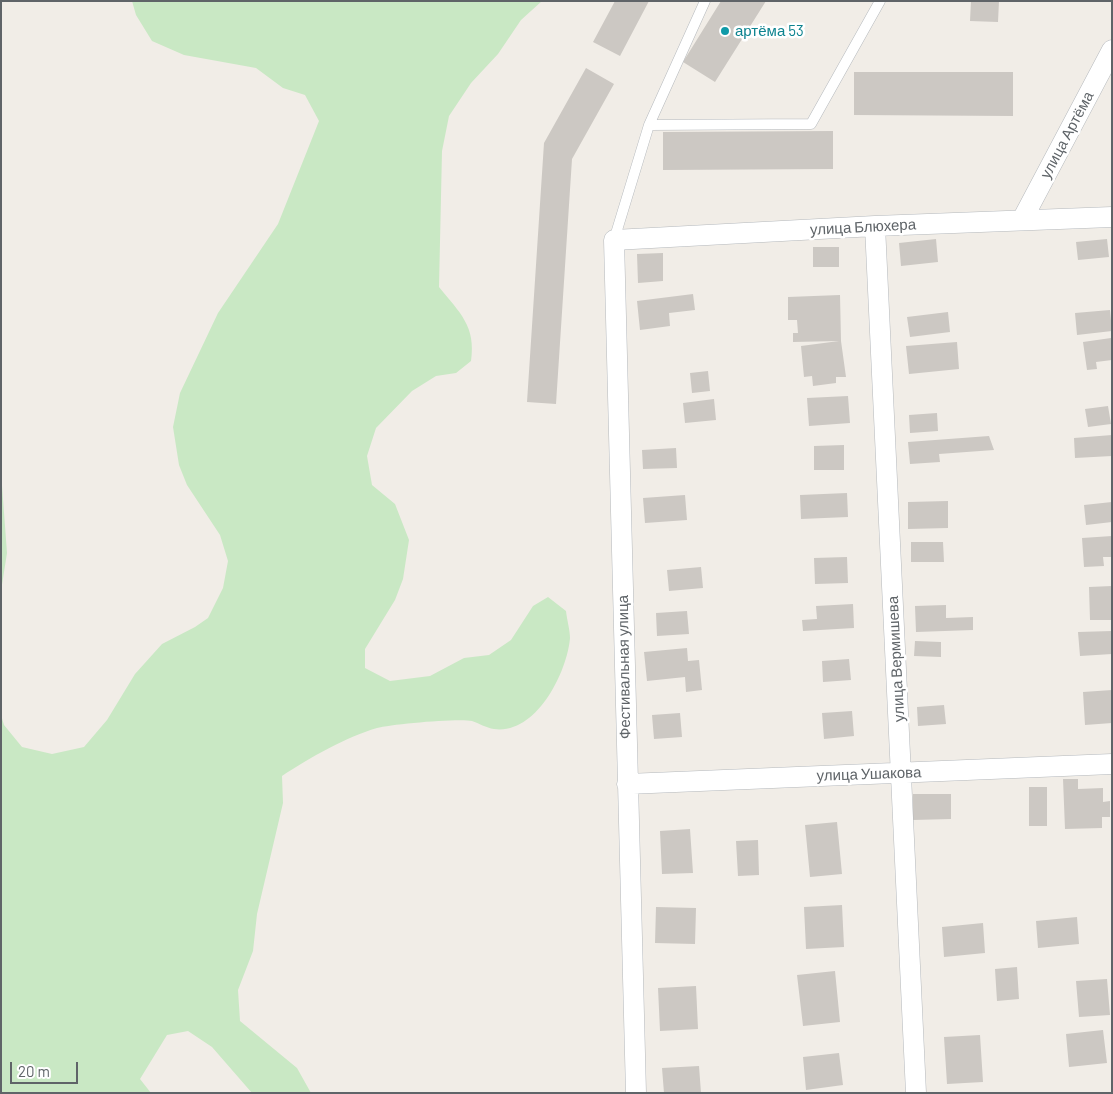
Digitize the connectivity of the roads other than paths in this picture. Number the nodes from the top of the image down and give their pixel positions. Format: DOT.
graph roads {
  1 [pos="705,1"];
  2 [pos="880,1"];
  3 [pos="1112,50"];
  4 [pos="649,125"];
  5 [pos="1112,217"];
  6 [pos="1022,220"];
  7 [pos="875,226"];
  8 [pos="614,240"];
  9 [pos="1112,764"];
  10 [pos="901,773"];
  11 [pos="626,784"];
  12 [pos="636,1093"];
  13 [pos="916,1093"];
  1 -- 4 [label="lane"];
  2 -- 4 [label="lane"];
  3 -- 6 [label="street, улица Артёма"];
  4 -- 8 [label="lane"];
  5 -- 6 [label="street, улица Блюхера"];
  6 -- 7 [label="street, улица Блюхера"];
  7 -- 8 [label="street, улица Блюхера"];
  7 -- 10 [label="street, улица Вермишева"];
  8 -- 11 [label="street, Фестивальная улица"];
  9 -- 10 [label="street, улица Ушакова"];
  10 -- 11 [label="street, улица Ушакова"];
  10 -- 13 [label="street, улица Вермишева"];
  11 -- 12 [label="street, Фестивальная улица"];
}
